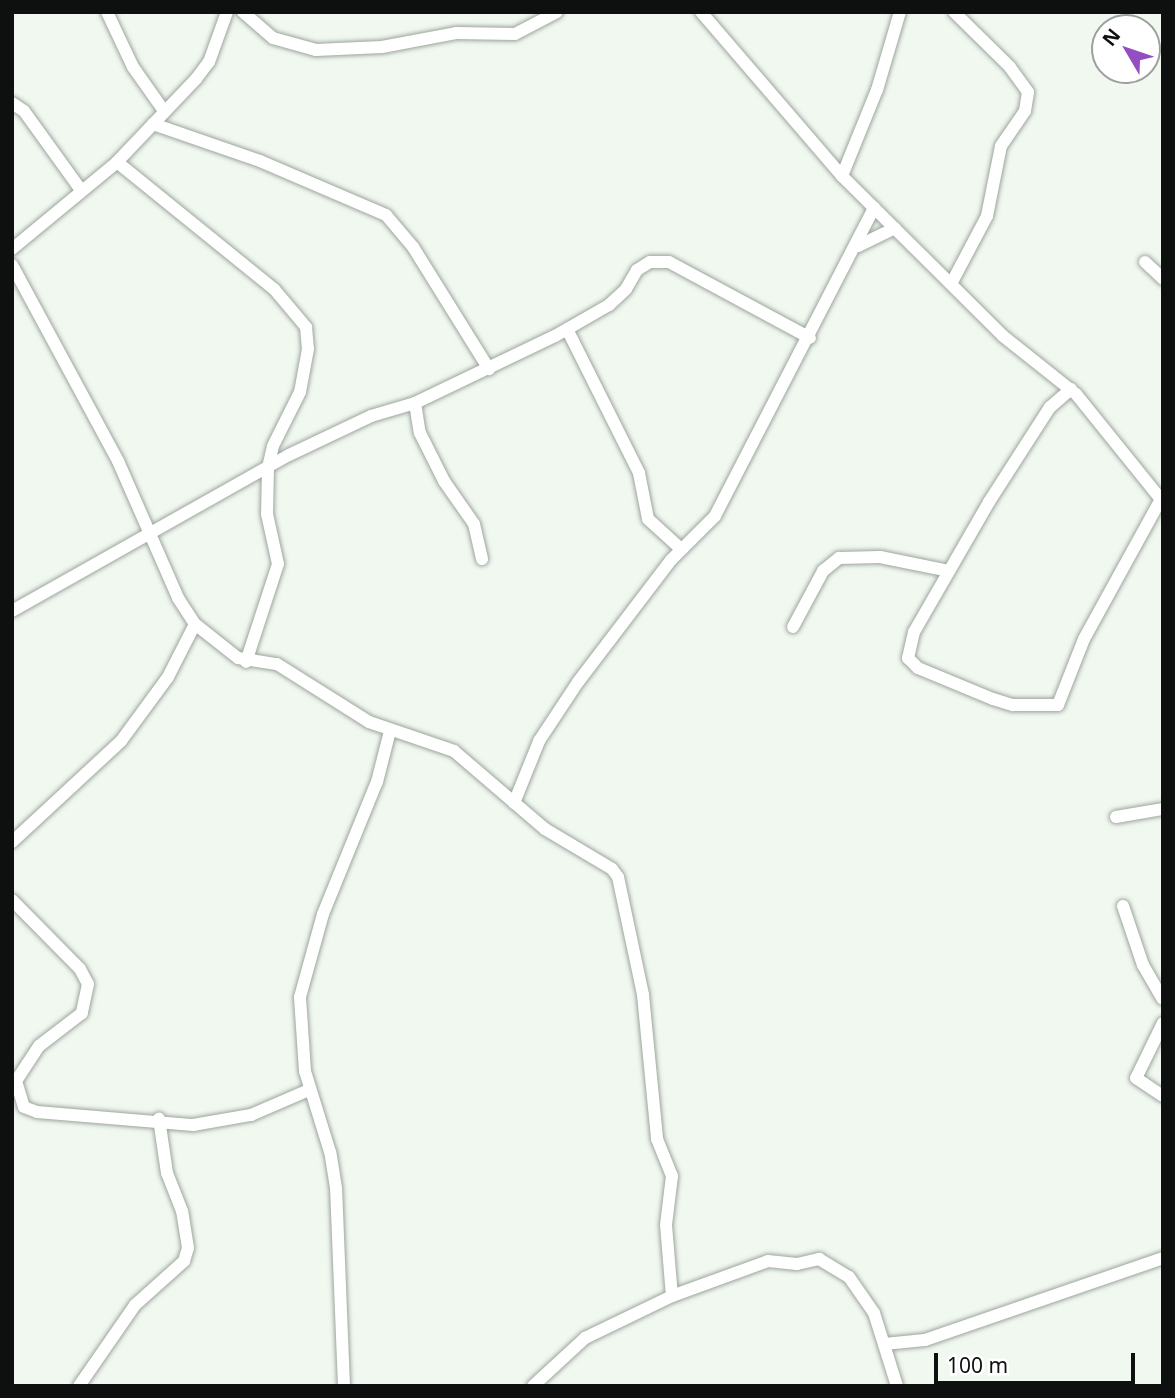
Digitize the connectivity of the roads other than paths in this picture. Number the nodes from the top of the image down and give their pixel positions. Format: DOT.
graph roads {
  1 [pos="107,12"];
  2 [pos="227,12"];
  3 [pos="243,12"];
  4 [pos="556,12"];
  5 [pos="701,12"];
  6 [pos="900,12"];
  7 [pos="954,12"];
  8 [pos="12,103"];
  9 [pos="164,111"];
  10 [pos="153,124"];
  11 [pos="117,162"];
  12 [pos="842,176"];
  13 [pos="81,190"];
  14 [pos="874,208"];
  15 [pos="895,228"];
  16 [pos="858,246"];
  17 [pos="12,249"];
  18 [pos="1145,262"];
  19 [pos="12,265"];
  20 [pos="1163,279"];
  21 [pos="951,284"];
  22 [pos="567,329"];
  23 [pos="810,338"];
  24 [pos="489,369"];
  25 [pos="1071,389"];
  26 [pos="415,403"];
  27 [pos="268,468"];
  28 [pos="1160,495"];
  29 [pos="150,536"];
  30 [pos="681,549"];
  31 [pos="482,559"];
  32 [pos="949,571"];
  33 [pos="12,611"];
  34 [pos="195,624"];
  35 [pos="793,627"];
  36 [pos="246,662"];
  37 [pos="390,731"];
  38 [pos="514,803"];
  39 [pos="1163,809"];
  40 [pos="1116,817"];
  41 [pos="12,842"];
  42 [pos="12,900"];
  43 [pos="1123,906"];
  44 [pos="1163,999"];
  45 [pos="1163,1023"];
  46 [pos="14,1082"];
  47 [pos="309,1090"];
  48 [pos="1163,1096"];
  49 [pos="159,1119"];
  50 [pos="1163,1258"];
  51 [pos="672,1296"];
  52 [pos="884,1344"];
  53 [pos="79,1386"];
  54 [pos="344,1386"];
  55 [pos="533,1386"];
  56 [pos="896,1386"];
  1 -- 9 [label="street"];
  2 -- 9 [label="street"];
  3 -- 4 [label="street"];
  5 -- 12 [label="street"];
  6 -- 12 [label="street"];
  7 -- 21 [label="street"];
  8 -- 13 [label="street"];
  9 -- 10 [label="street"];
  10 -- 11 [label="street"];
  10 -- 24 [label="street"];
  11 -- 13 [label="street"];
  11 -- 27 [label="street"];
  12 -- 14 [label="street"];
  13 -- 17 [label="street"];
  14 -- 15 [label="street"];
  14 -- 16 [label="street"];
  15 -- 16 [label="street"];
  15 -- 21 [label="street"];
  16 -- 23 [label="street"];
  18 -- 20 [label="street"];
  19 -- 29 [label="street"];
  21 -- 25 [label="street"];
  22 -- 23 [label="street"];
  22 -- 24 [label="street"];
  22 -- 30 [label="street"];
  23 -- 30 [label="street"];
  24 -- 26 [label="street"];
  25 -- 28 [label="street"];
  25 -- 32 [label="street"];
  26 -- 27 [label="street"];
  26 -- 31 [label="street"];
  27 -- 29 [label="street"];
  27 -- 36 [label="street"];
  28 -- 32 [label="street"];
  29 -- 33 [label="street"];
  29 -- 34 [label="street"];
  30 -- 38 [label="street"];
  32 -- 35 [label="street"];
  34 -- 36 [label="street"];
  34 -- 41 [label="street"];
  36 -- 37 [label="street"];
  37 -- 38 [label="street"];
  37 -- 47 [label="street"];
  38 -- 51 [label="street"];
  39 -- 40 [label="street"];
  42 -- 46 [label="street"];
  43 -- 44 [label="street"];
  45 -- 48 [label="street"];
  46 -- 49 [label="street"];
  47 -- 49 [label="street"];
  47 -- 54 [label="street"];
  49 -- 53 [label="street"];
  50 -- 52 [label="street"];
  51 -- 52 [label="street"];
  51 -- 55 [label="street"];
  52 -- 56 [label="street"];
}
